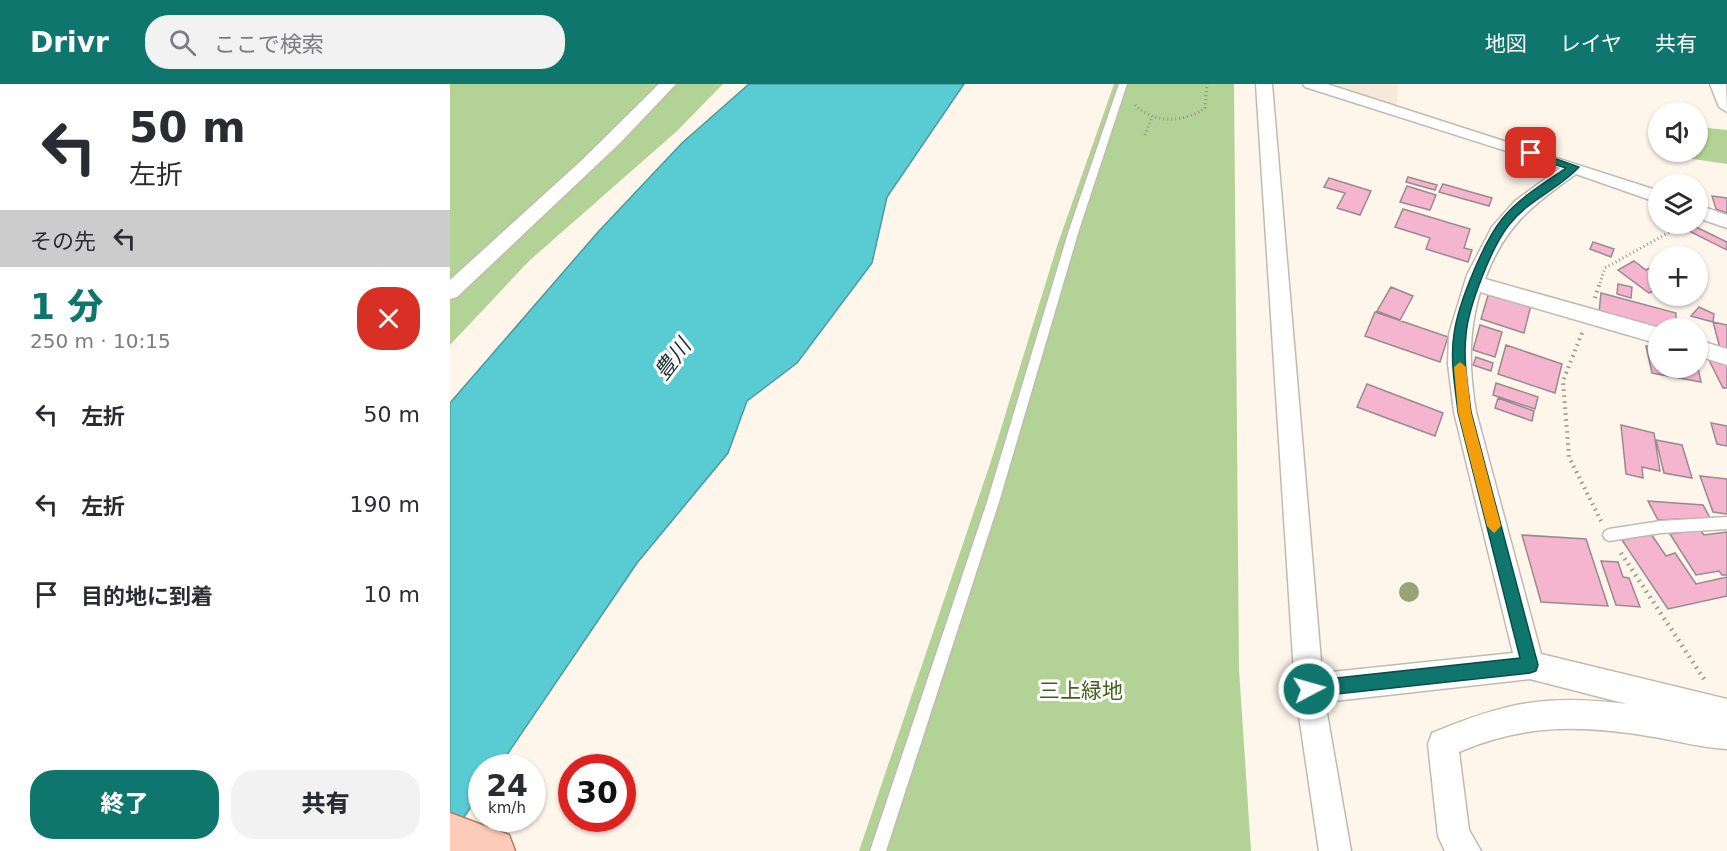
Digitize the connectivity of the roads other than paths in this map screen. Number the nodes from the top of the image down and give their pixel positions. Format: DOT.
graph roads {
  1 [pos="668,84"];
  2 [pos="1123,84"];
  3 [pos="1264,84"];
  4 [pos="1311,84"];
  5 [pos="1718,84"];
  6 [pos="1727,107"];
  7 [pos="1574,167"];
  8 [pos="1648,193"];
  9 [pos="1708,215"];
  10 [pos="1727,222"];
  11 [pos="1474,283"];
  12 [pos="450,292"];
  13 [pos="1648,333"];
  14 [pos="1708,351"];
  15 [pos="1727,357"];
  16 [pos="1727,523"];
  17 [pos="1609,535"];
  18 [pos="1530,665"];
  19 [pos="1309,689"];
  20 [pos="1727,714"];
  21 [pos="1727,722"];
  22 [pos="450,835"];
  23 [pos="493,851"];
  24 [pos="878,851"];
  25 [pos="1335,851"];
  26 [pos="1465,851"];
  1 -- 12 [label="street"];
  2 -- 24 [label="lane"];
  3 -- 19 [label="street"];
  4 -- 7 [label="street"];
  5 -- 6 [label="street"];
  7 -- 8 [label="street"];
  7 -- 11 [label="street"];
  9 -- 10 [label="street"];
  11 -- 13 [label="street"];
  11 -- 18 [label="street"];
  14 -- 15 [label="street"];
  16 -- 17 [label="lane"];
  18 -- 19 [label="street"];
  18 -- 20 [label="street"];
  19 -- 25 [label="street"];
  21 -- 26 [label="street"];
  22 -- 23 [label="main road"];
}
